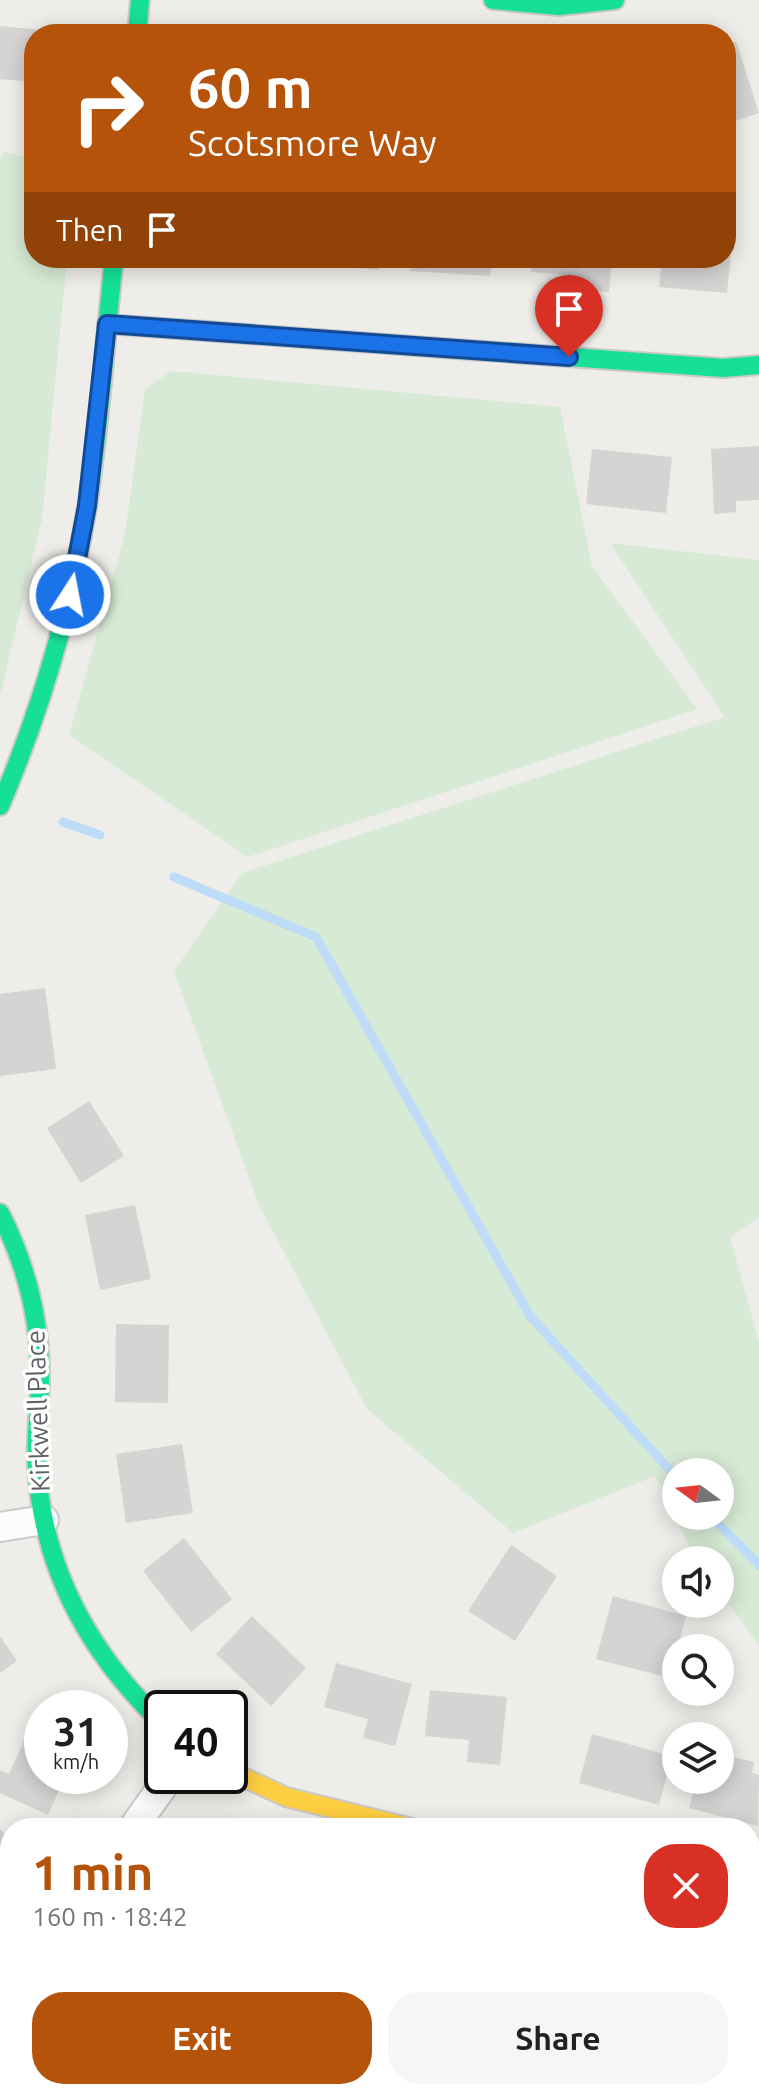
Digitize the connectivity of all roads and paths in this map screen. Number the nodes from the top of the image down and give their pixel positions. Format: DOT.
graph roads {
  1 [pos="140,0"];
  2 [pos="493,0"];
  3 [pos="615,0"];
  4 [pos="138,24"];
  5 [pos="113,268"];
  6 [pos="107,324"];
  7 [pos="759,365"];
  8 [pos="0,806"];
  9 [pos="0,1213"];
  10 [pos="44,1520"];
  11 [pos="0,1527"];
  12 [pos="144,1708"];
  13 [pos="248,1779"];
  14 [pos="157,1794"];
  15 [pos="140,1818"];
  16 [pos="371,1818"];
  1 -- 4 [label="street"];
  2 -- 3 [label="street"];
  5 -- 6 [label="street"];
  6 -- 7 [label="street"];
  6 -- 8 [label="street"];
  9 -- 10 [label="street, Kirkwell Place"];
  10 -- 11 [label="street"];
  10 -- 12 [label="street, Kirkwell Place"];
  13 -- 16 [label="street"];
  14 -- 15 [label="street"];
}
